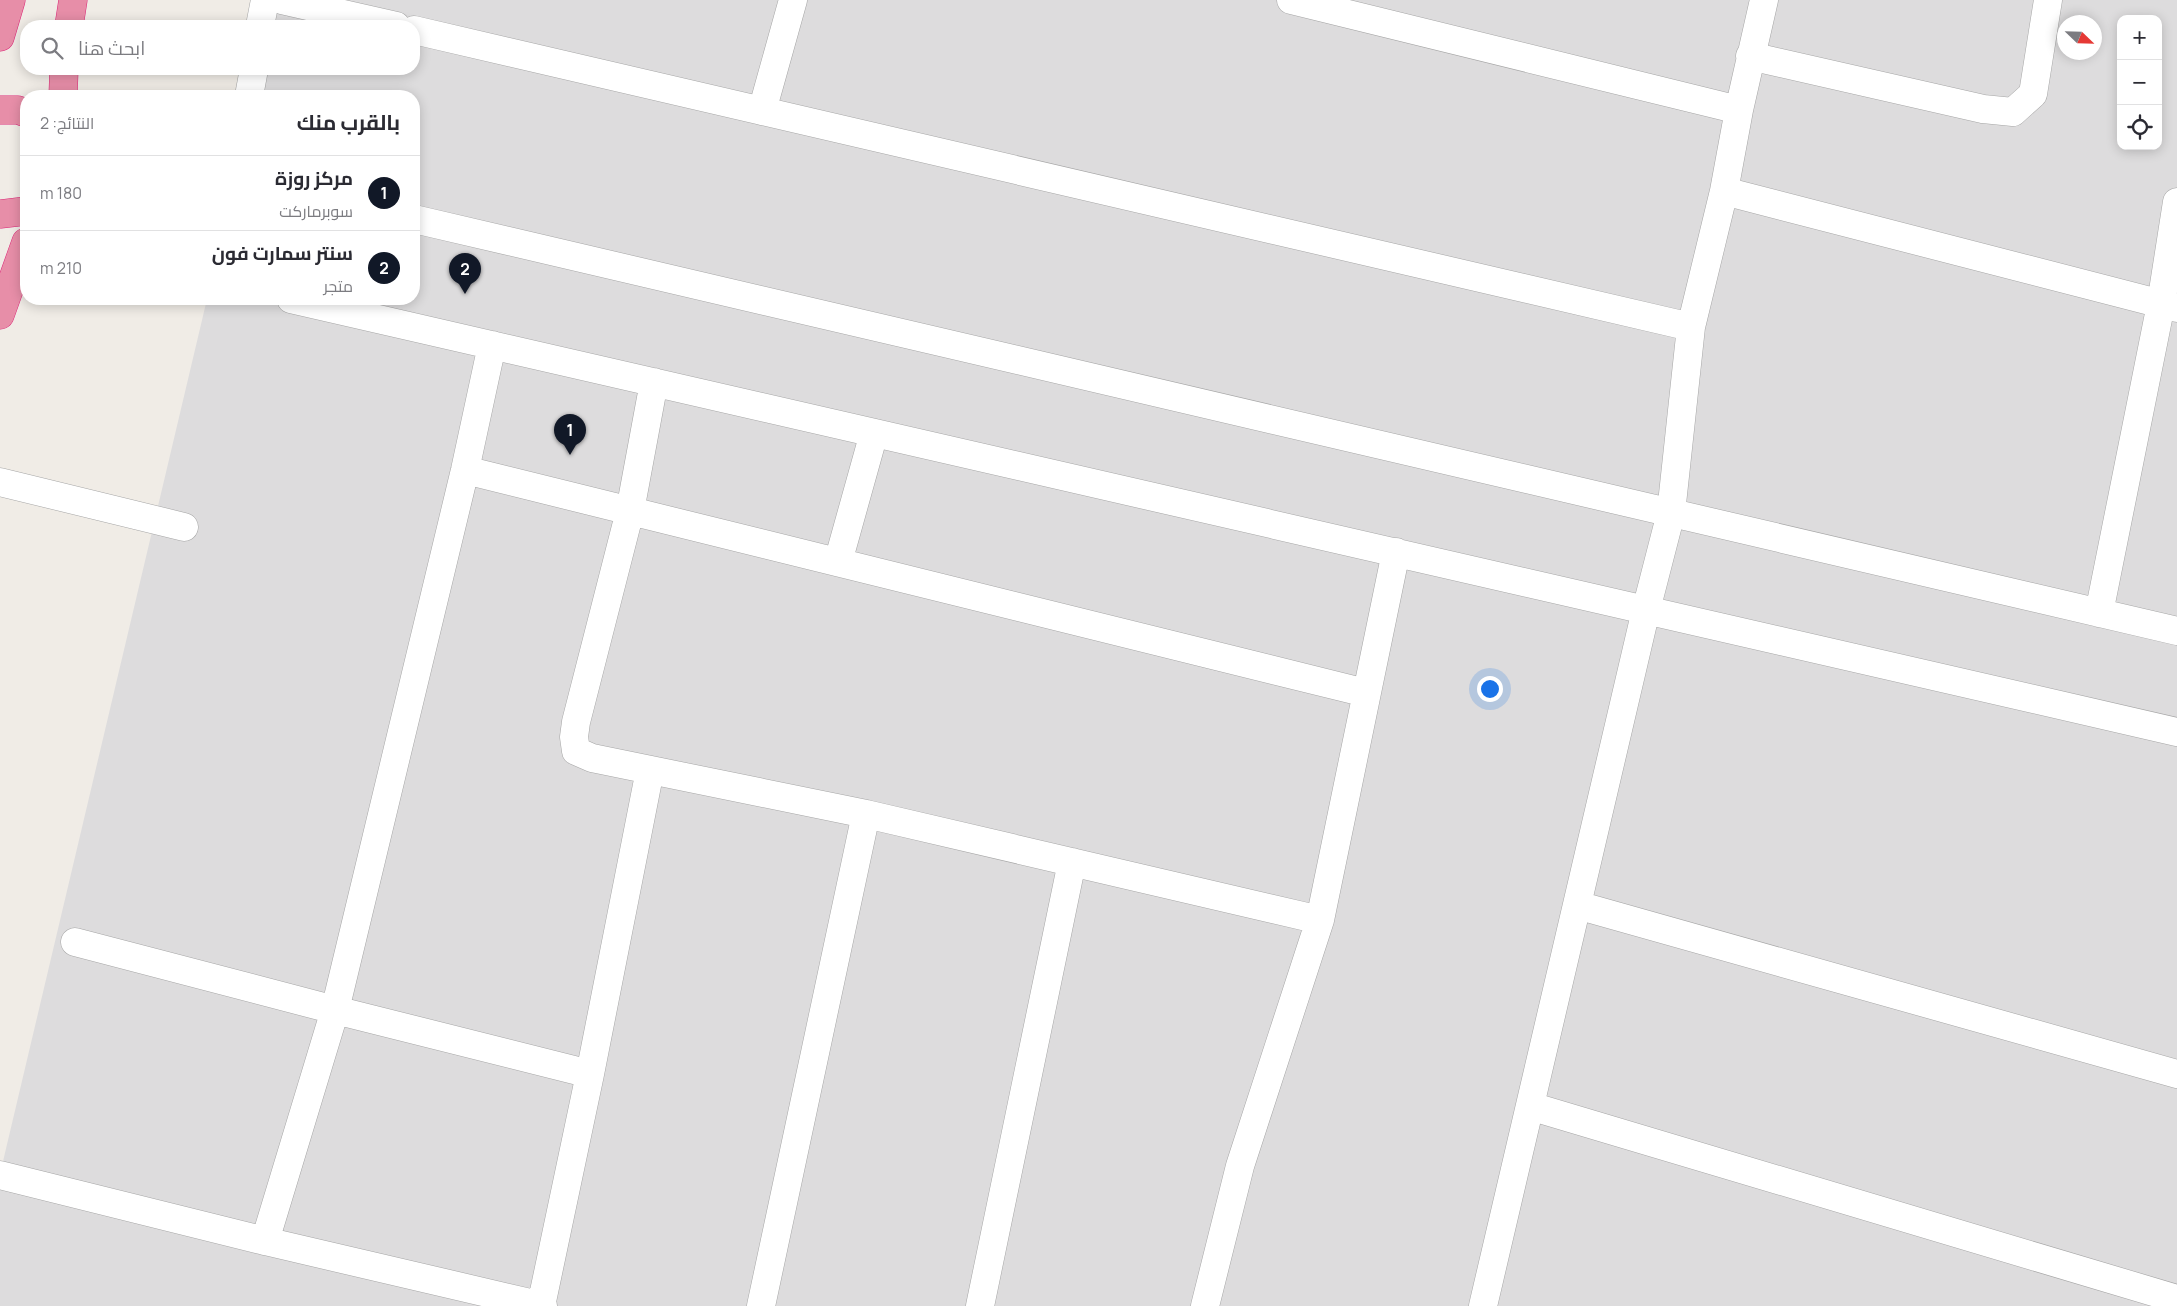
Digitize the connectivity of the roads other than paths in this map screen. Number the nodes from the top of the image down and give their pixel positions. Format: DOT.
graph roads {
  1 [pos="10,0"];
  2 [pos="73,0"];
  3 [pos="264,0"];
  4 [pos="282,0"];
  5 [pos="793,0"];
  6 [pos="1764,0"];
  7 [pos="2048,0"];
  8 [pos="1301,1"];
  9 [pos="70,20"];
  10 [pos="261,20"];
  11 [pos="370,20"];
  12 [pos="420,31"];
  13 [pos="0,37"];
  14 [pos="1750,56"];
  15 [pos="64,75"];
  16 [pos="253,75"];
  17 [pos="63,90"];
  18 [pos="250,90"];
  19 [pos="0,110"];
  20 [pos="1739,110"];
  21 [pos="20,111"];
  22 [pos="762,111"];
  23 [pos="1724,191"];
  24 [pos="2177,202"];
  25 [pos="420,220"];
  26 [pos="20,259"];
  27 [pos="318,305"];
  28 [pos="2169,306"];
  29 [pos="0,315"];
  30 [pos="1691,327"];
  31 [pos="492,345"];
  32 [pos="654,382"];
  33 [pos="874,433"];
  34 [pos="465,470"];
  35 [pos="0,482"];
  36 [pos="630,511"];
  37 [pos="1671,513"];
  38 [pos="184,527"];
  39 [pos="1396,552"];
  40 [pos="838,562"];
  41 [pos="1646,610"];
  42 [pos="2099,612"];
  43 [pos="2177,631"];
  44 [pos="1366,693"];
  45 [pos="2177,732"];
  46 [pos="650,770"];
  47 [pos="866,814"];
  48 [pos="1072,862"];
  49 [pos="1577,905"];
  50 [pos="1320,920"];
  51 [pos="75,942"];
  52 [pos="335,1010"];
  53 [pos="590,1074"];
  54 [pos="2177,1074"];
  55 [pos="1530,1106"];
  56 [pos="0,1175"];
  57 [pos="266,1241"];
  58 [pos="2177,1299"];
  59 [pos="542,1306"];
  60 [pos="761,1306"];
  61 [pos="980,1306"];
  62 [pos="1205,1306"];
  63 [pos="1483,1306"];
  1 -- 13 [label="highway"];
  2 -- 9 [label="highway"];
  3 -- 10 [label="street"];
  4 -- 11 [label="street"];
  5 -- 22 [label="street"];
  6 -- 14 [label="street"];
  7 -- 14 [label="street"];
  8 -- 20 [label="street"];
  12 -- 22 [label="street"];
  14 -- 20 [label="street"];
  15 -- 17 [label="highway"];
  16 -- 18 [label="street"];
  19 -- 21 [label="highway"];
  20 -- 23 [label="street"];
  22 -- 30 [label="street"];
  23 -- 28 [label="street"];
  23 -- 30 [label="street"];
  24 -- 28 [label="street"];
  25 -- 37 [label="street"];
  26 -- 29 [label="highway"];
  27 -- 31 [label="street"];
  28 -- 42 [label="street"];
  30 -- 37 [label="street"];
  31 -- 32 [label="street"];
  31 -- 34 [label="street"];
  32 -- 33 [label="street"];
  32 -- 36 [label="street"];
  33 -- 39 [label="street"];
  33 -- 40 [label="street"];
  34 -- 36 [label="street"];
  34 -- 52 [label="street"];
  35 -- 38 [label="street"];
  36 -- 40 [label="street"];
  36 -- 46 [label="street"];
  37 -- 41 [label="street"];
  37 -- 42 [label="street"];
  39 -- 41 [label="street"];
  39 -- 44 [label="street"];
  40 -- 44 [label="street"];
  41 -- 45 [label="street"];
  41 -- 49 [label="street"];
  42 -- 43 [label="street"];
  44 -- 50 [label="street"];
  46 -- 47 [label="street"];
  46 -- 53 [label="street"];
  47 -- 48 [label="street"];
  47 -- 60 [label="street"];
  48 -- 50 [label="street"];
  48 -- 61 [label="street"];
  49 -- 54 [label="street"];
  49 -- 55 [label="street"];
  50 -- 62 [label="street"];
  51 -- 52 [label="street"];
  52 -- 53 [label="street"];
  52 -- 57 [label="street"];
  53 -- 59 [label="street"];
  55 -- 58 [label="street"];
  55 -- 63 [label="street"];
  56 -- 57 [label="street"];
  57 -- 59 [label="street"];
}
